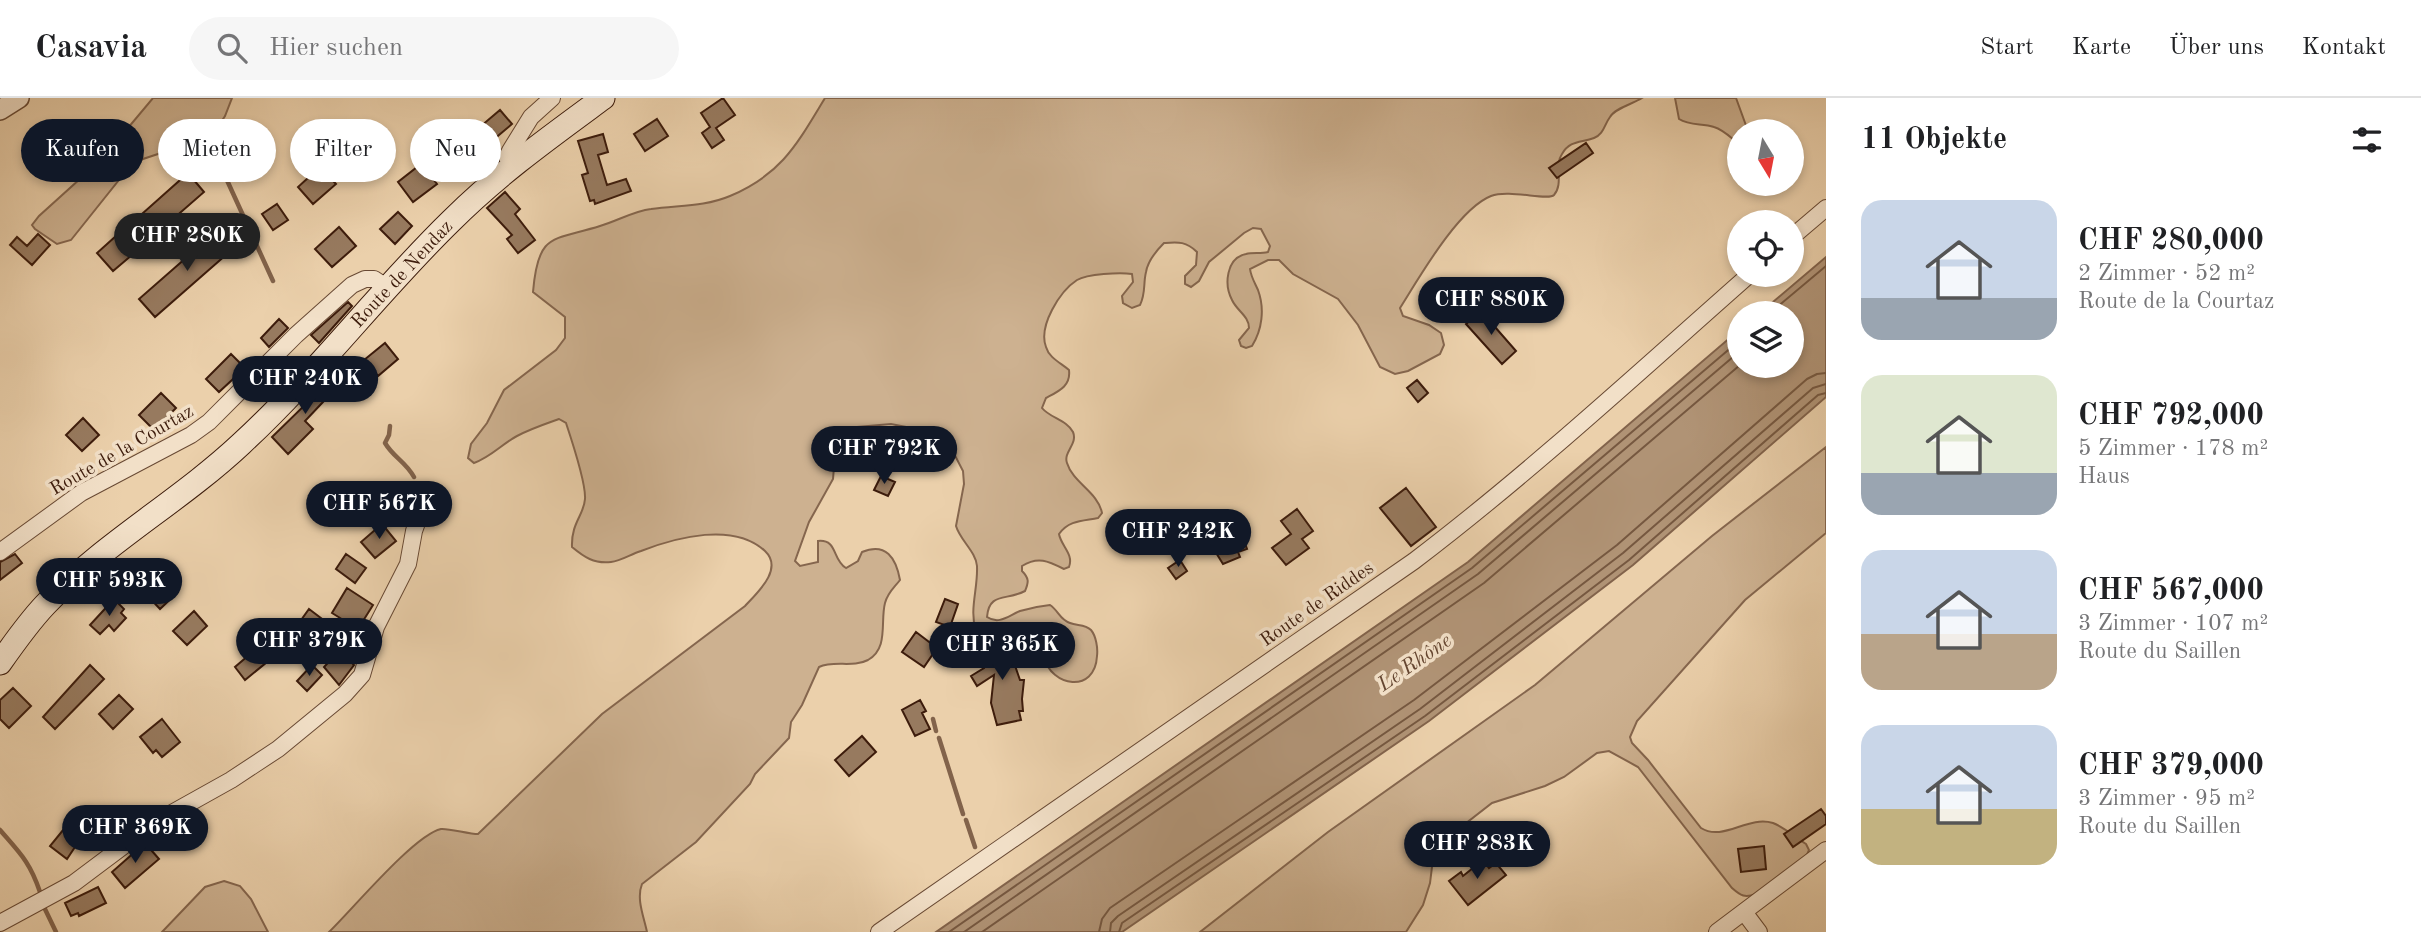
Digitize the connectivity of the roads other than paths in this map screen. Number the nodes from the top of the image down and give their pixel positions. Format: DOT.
graph roads {
  1 [pos="19,98"];
  2 [pos="552,98"];
  3 [pos="603,98"];
  4 [pos="0,110"];
  5 [pos="512,165"];
  6 [pos="1826,208"];
  7 [pos="1804,227"];
  8 [pos="1736,287"];
  9 [pos="386,288"];
  10 [pos="423,506"];
  11 [pos="0,552"];
  12 [pos="0,663"];
  13 [pos="1826,850"];
  14 [pos="1744,912"];
  15 [pos="0,923"];
  16 [pos="879,932"];
  17 [pos="1717,932"];
  18 [pos="1759,932"];
  1 -- 4 [label="street"];
  2 -- 5 [label="street"];
  3 -- 5 [label="main road, Route de Nendaz"];
  5 -- 9 [label="main road, Route de Nendaz"];
  6 -- 7 [label="street"];
  8 -- 16 [label="street, Route de Riddes"];
  9 -- 11 [label="street, Route de la Courtaz"];
  9 -- 12 [label="main road, Route de Nendaz"];
  10 -- 15 [label="street"];
  13 -- 14 [label="street"];
  14 -- 17 [label="street"];
  14 -- 18 [label="street"];
}
